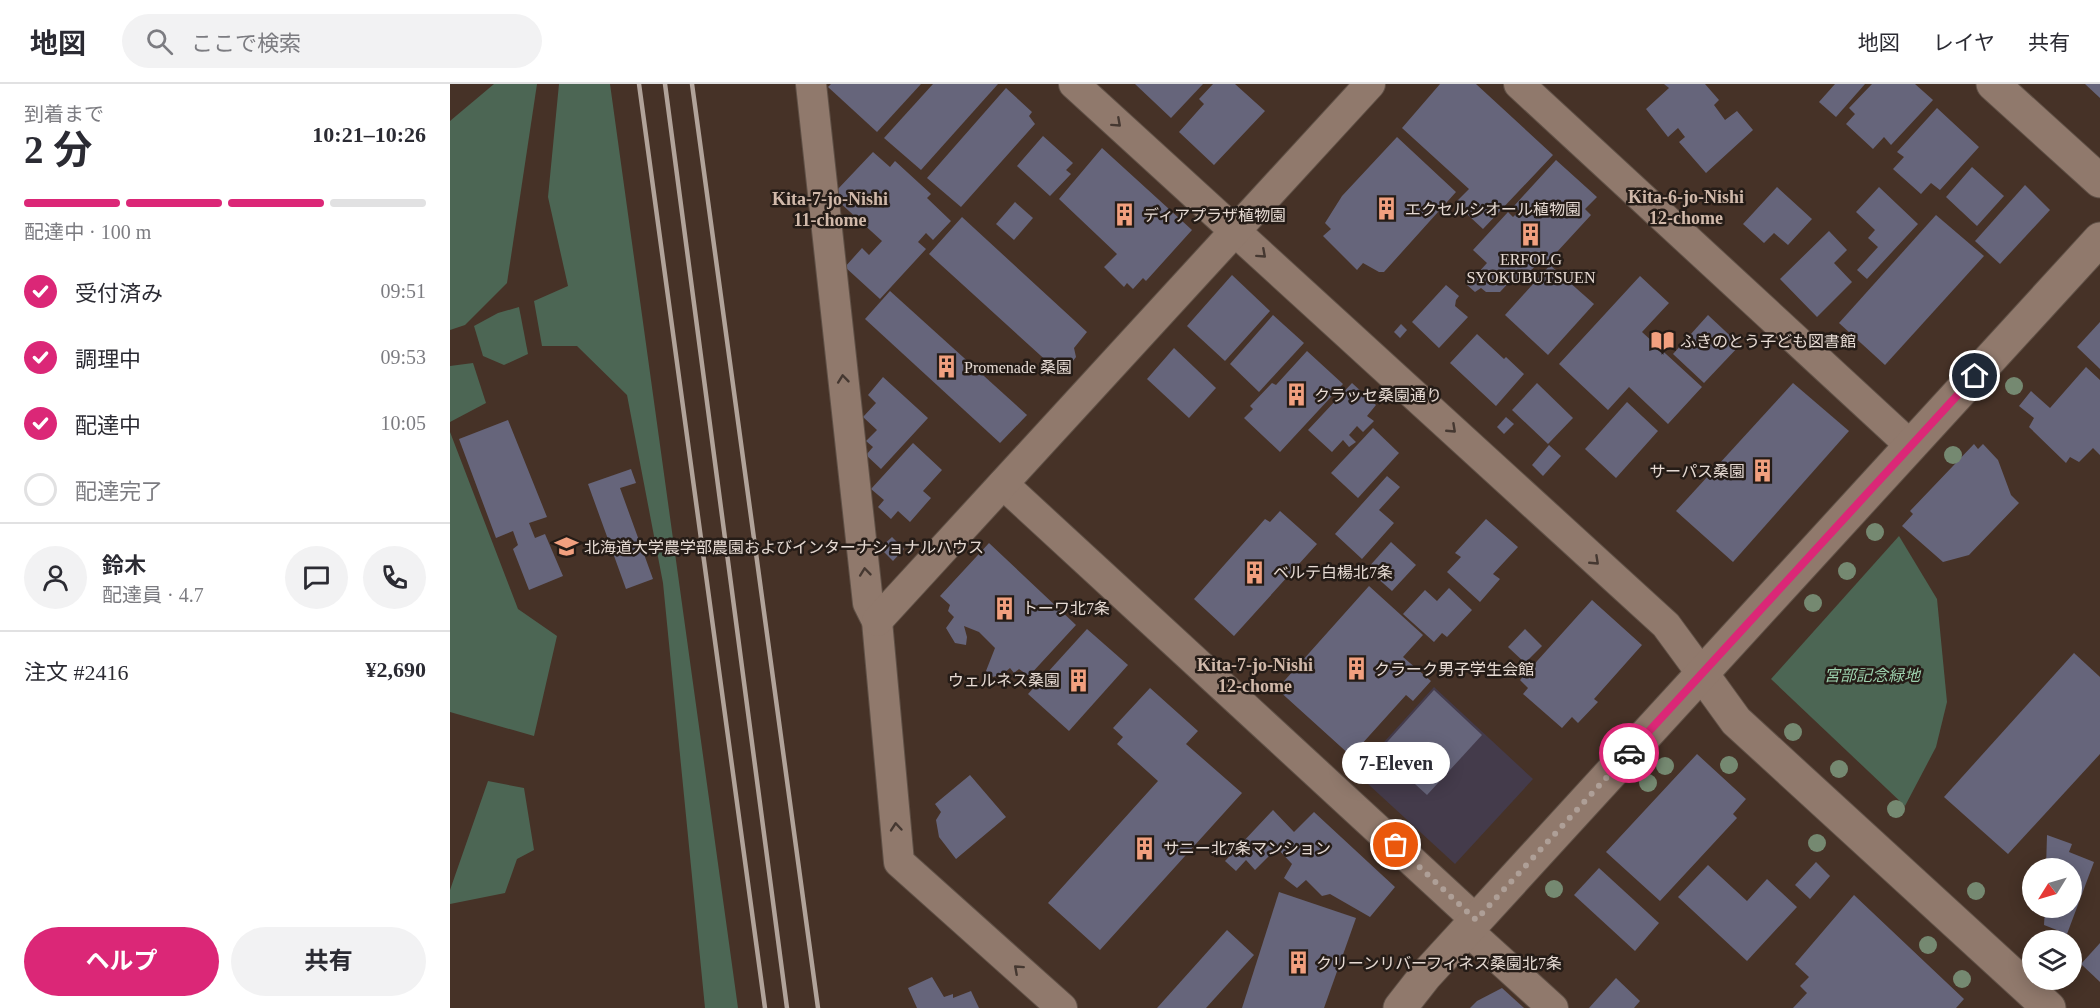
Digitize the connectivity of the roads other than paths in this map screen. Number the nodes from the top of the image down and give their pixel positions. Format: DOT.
graph roads {
  1 [pos="811,84"];
  2 [pos="1074,84"];
  3 [pos="1370,84"];
  4 [pos="1519,84"];
  5 [pos="1993,84"];
  6 [pos="2100,181"];
  7 [pos="1236,231"];
  8 [pos="2100,239"];
  9 [pos="1911,446"];
  10 [pos="1003,484"];
  11 [pos="877,621"];
  12 [pos="1701,674"];
  13 [pos="1472,925"];
  14 [pos="1062,1008"];
  15 [pos="1400,1008"];
  16 [pos="1553,1008"];
  17 [pos="2049,1008"];
  11 -- 1 [label="street, one-way"];
  2 -- 7 [label="street, one-way"];
  3 -- 7 [label="street"];
  4 -- 9 [label="street"];
  5 -- 6 [label="street"];
  7 -- 10 [label="street"];
  7 -- 12 [label="street, one-way"];
  8 -- 9 [label="street"];
  9 -- 12 [label="street"];
  10 -- 11 [label="street"];
  10 -- 13 [label="street"];
  14 -- 11 [label="street, one-way"];
  12 -- 13 [label="street"];
  12 -- 17 [label="street"];
  13 -- 15 [label="street"];
  13 -- 16 [label="street"];
}
